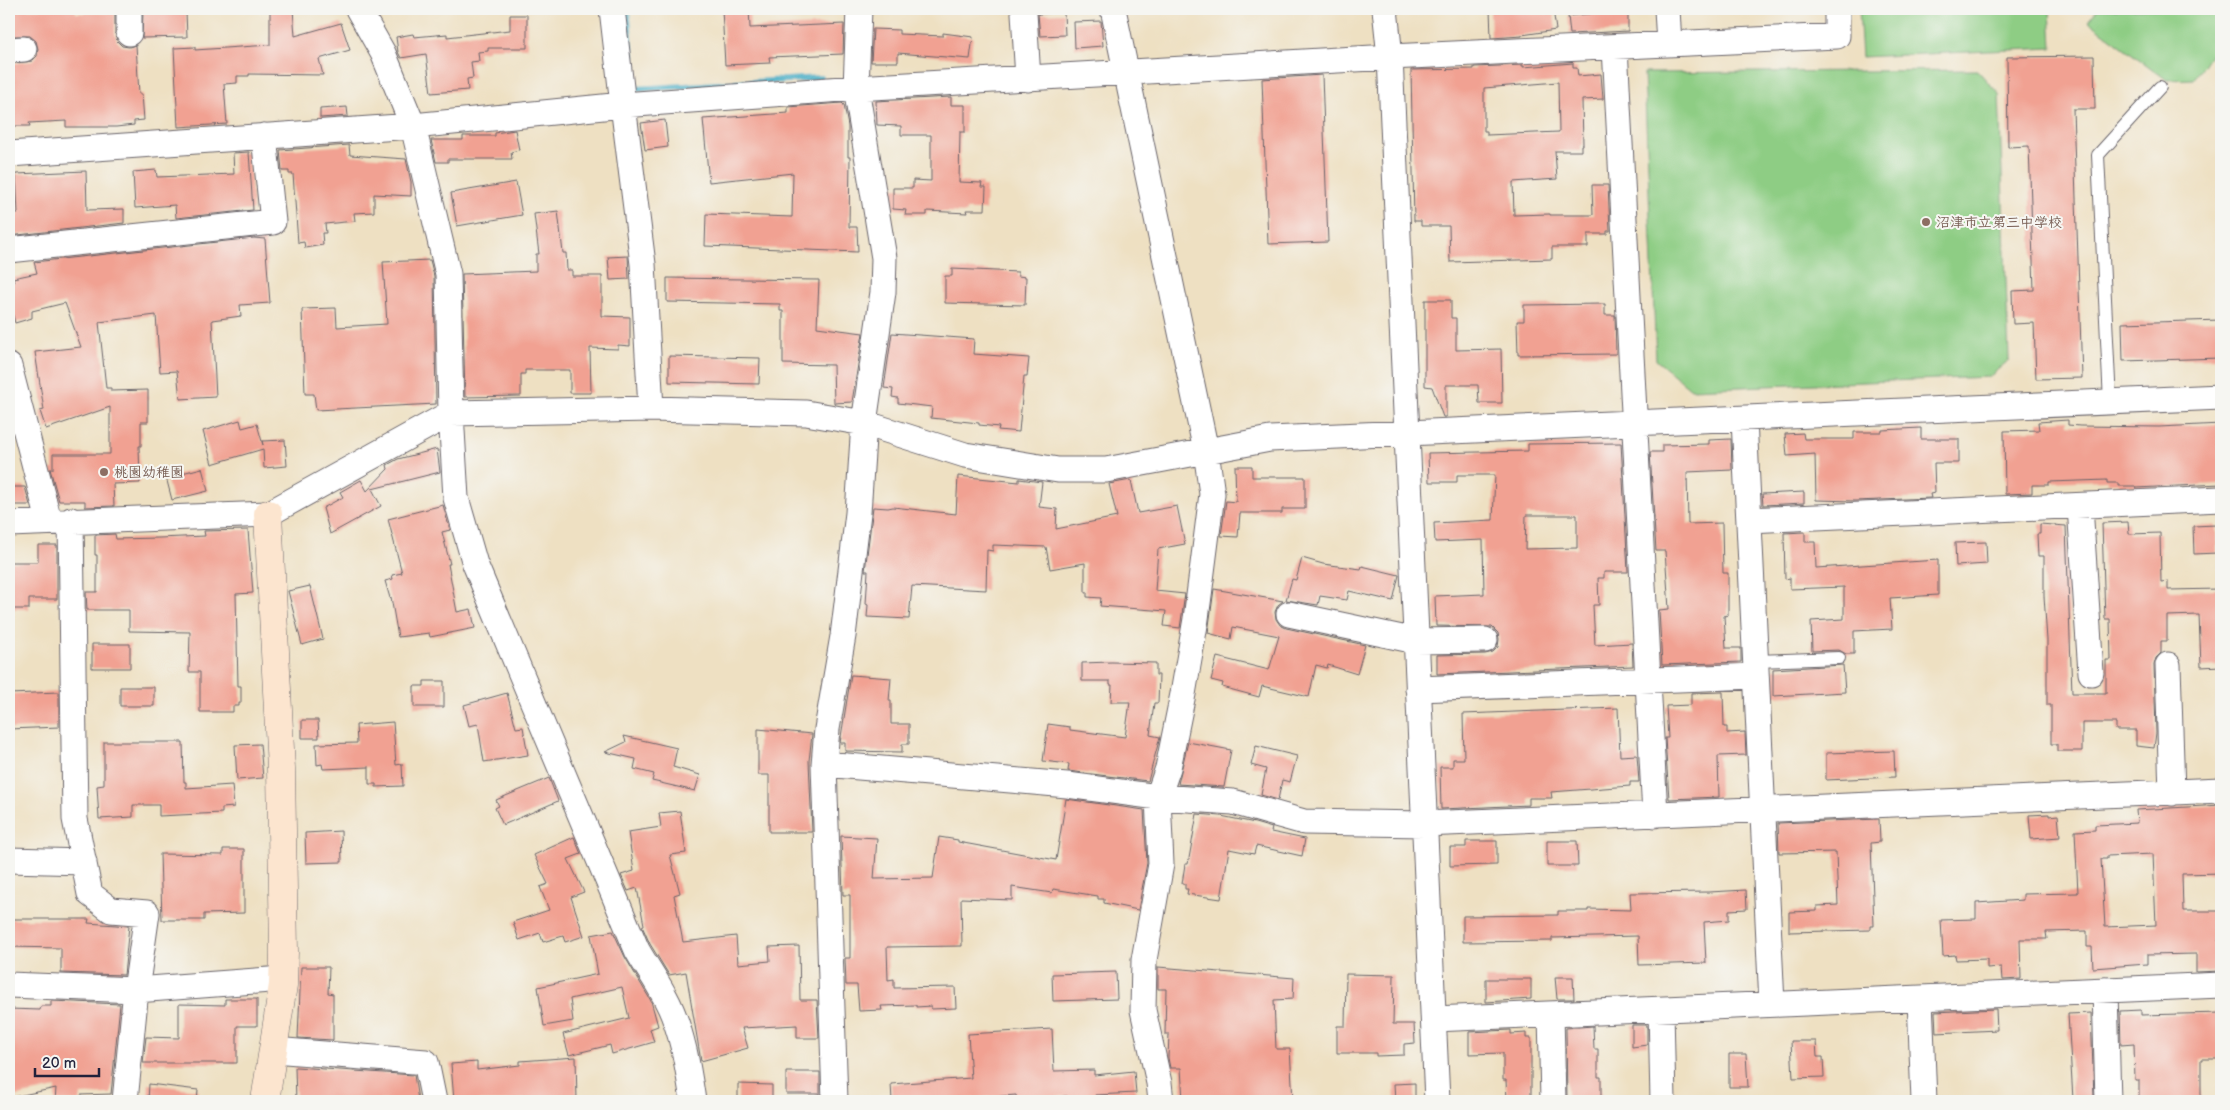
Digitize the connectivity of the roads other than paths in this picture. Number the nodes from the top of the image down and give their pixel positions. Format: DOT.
graph roads {
  1 [pos="358,9"];
  2 [pos="612,9"];
  3 [pos="858,9"];
  4 [pos="1113,9"];
  5 [pos="1386,9"];
  6 [pos="1667,9"];
  7 [pos="1836,9"];
  8 [pos="1024,13"];
  9 [pos="1669,44"];
  10 [pos="1615,47"];
  11 [pos="1390,57"];
  12 [pos="1027,68"];
  13 [pos="1127,74"];
  14 [pos="2160,87"];
  15 [pos="856,88"];
  16 [pos="623,105"];
  17 [pos="413,126"];
  18 [pos="264,136"];
  19 [pos="9,154"];
  20 [pos="9,250"];
  21 [pos="9,366"];
  22 [pos="2221,397"];
  23 [pos="2110,402"];
  24 [pos="651,409"];
  25 [pos="451,413"];
  26 [pos="1744,419"];
  27 [pos="864,423"];
  28 [pos="1635,424"];
  29 [pos="1408,434"];
  30 [pos="1206,451"];
  31 [pos="2221,499"];
  32 [pos="2080,506"];
  33 [pos="268,514"];
  34 [pos="1749,520"];
  35 [pos="60,521"];
  36 [pos="9,524"];
  37 [pos="1288,614"];
  38 [pos="1485,640"];
  39 [pos="1416,641"];
  40 [pos="1839,658"];
  41 [pos="2168,665"];
  42 [pos="1756,668"];
  43 [pos="2091,673"];
  44 [pos="1646,680"];
  45 [pos="1418,689"];
  46 [pos="824,764"];
  47 [pos="2221,790"];
  48 [pos="2172,793"];
  49 [pos="1158,797"];
  50 [pos="1762,810"];
  51 [pos="1655,814"];
  52 [pos="1424,824"];
  53 [pos="9,860"];
  54 [pos="84,862"];
  55 [pos="283,979"];
  56 [pos="9,985"];
  57 [pos="2221,985"];
  58 [pos="136,990"];
  59 [pos="2105,990"];
  60 [pos="1920,998"];
  61 [pos="1772,1004"];
  62 [pos="1661,1010"];
  63 [pos="1551,1014"];
  64 [pos="1434,1019"];
  65 [pos="273,1050"];
  66 [pos="125,1101"];
  67 [pos="265,1101"];
  68 [pos="434,1101"];
  69 [pos="693,1101"];
  70 [pos="835,1101"];
  71 [pos="1161,1101"];
  72 [pos="1437,1101"];
  73 [pos="1553,1101"];
  74 [pos="1663,1101"];
  75 [pos="1924,1101"];
  76 [pos="2108,1101"];
  1 -- 17 [label="street"];
  2 -- 16 [label="street"];
  3 -- 15 [label="street"];
  4 -- 13 [label="street"];
  5 -- 11 [label="street"];
  6 -- 9 [label="street"];
  7 -- 9 [label="street"];
  8 -- 12 [label="street"];
  9 -- 10 [label="street"];
  10 -- 11 [label="street"];
  10 -- 28 [label="street"];
  11 -- 13 [label="street"];
  11 -- 29 [label="street"];
  12 -- 13 [label="street"];
  12 -- 15 [label="street"];
  13 -- 30 [label="street"];
  14 -- 23 [label="lane"];
  15 -- 16 [label="street"];
  15 -- 27 [label="street"];
  16 -- 17 [label="street"];
  16 -- 24 [label="street"];
  17 -- 18 [label="street"];
  17 -- 25 [label="street"];
  18 -- 19 [label="street"];
  18 -- 20 [label="street"];
  21 -- 35 [label="street"];
  22 -- 23 [label="street"];
  23 -- 26 [label="street"];
  24 -- 25 [label="street"];
  24 -- 27 [label="street"];
  25 -- 33 [label="street"];
  25 -- 69 [label="street"];
  26 -- 28 [label="street"];
  26 -- 34 [label="street"];
  27 -- 30 [label="street"];
  27 -- 46 [label="street"];
  28 -- 29 [label="street"];
  28 -- 44 [label="street"];
  29 -- 30 [label="street"];
  29 -- 39 [label="street"];
  30 -- 49 [label="street"];
  31 -- 32 [label="street"];
  32 -- 34 [label="street"];
  32 -- 43 [label="street"];
  33 -- 35 [label="street"];
  33 -- 55 [label="street"];
  34 -- 42 [label="street"];
  35 -- 36 [label="street"];
  35 -- 54 [label="street"];
  37 -- 39 [label="street"];
  38 -- 39 [label="street"];
  39 -- 45 [label="street"];
  40 -- 42 [label="lane"];
  41 -- 48 [label="street"];
  42 -- 44 [label="street"];
  42 -- 50 [label="street"];
  44 -- 45 [label="street"];
  44 -- 51 [label="street"];
  45 -- 52 [label="street"];
  46 -- 49 [label="street"];
  46 -- 70 [label="street"];
  47 -- 48 [label="street"];
  48 -- 50 [label="street"];
  49 -- 52 [label="street"];
  49 -- 71 [label="street"];
  50 -- 51 [label="street"];
  50 -- 61 [label="street"];
  51 -- 52 [label="street"];
  52 -- 64 [label="street"];
  53 -- 54 [label="street"];
  54 -- 58 [label="street"];
  55 -- 58 [label="street"];
  55 -- 65 [label="street"];
  56 -- 58 [label="street"];
  57 -- 59 [label="street"];
  58 -- 66 [label="street"];
  59 -- 60 [label="street"];
  59 -- 76 [label="street"];
  60 -- 61 [label="street"];
  60 -- 75 [label="street"];
  61 -- 62 [label="street"];
  62 -- 63 [label="street"];
  62 -- 74 [label="street"];
  63 -- 64 [label="street"];
  63 -- 73 [label="street"];
  64 -- 72 [label="street"];
  65 -- 67 [label="street"];
  65 -- 68 [label="street"];
}
